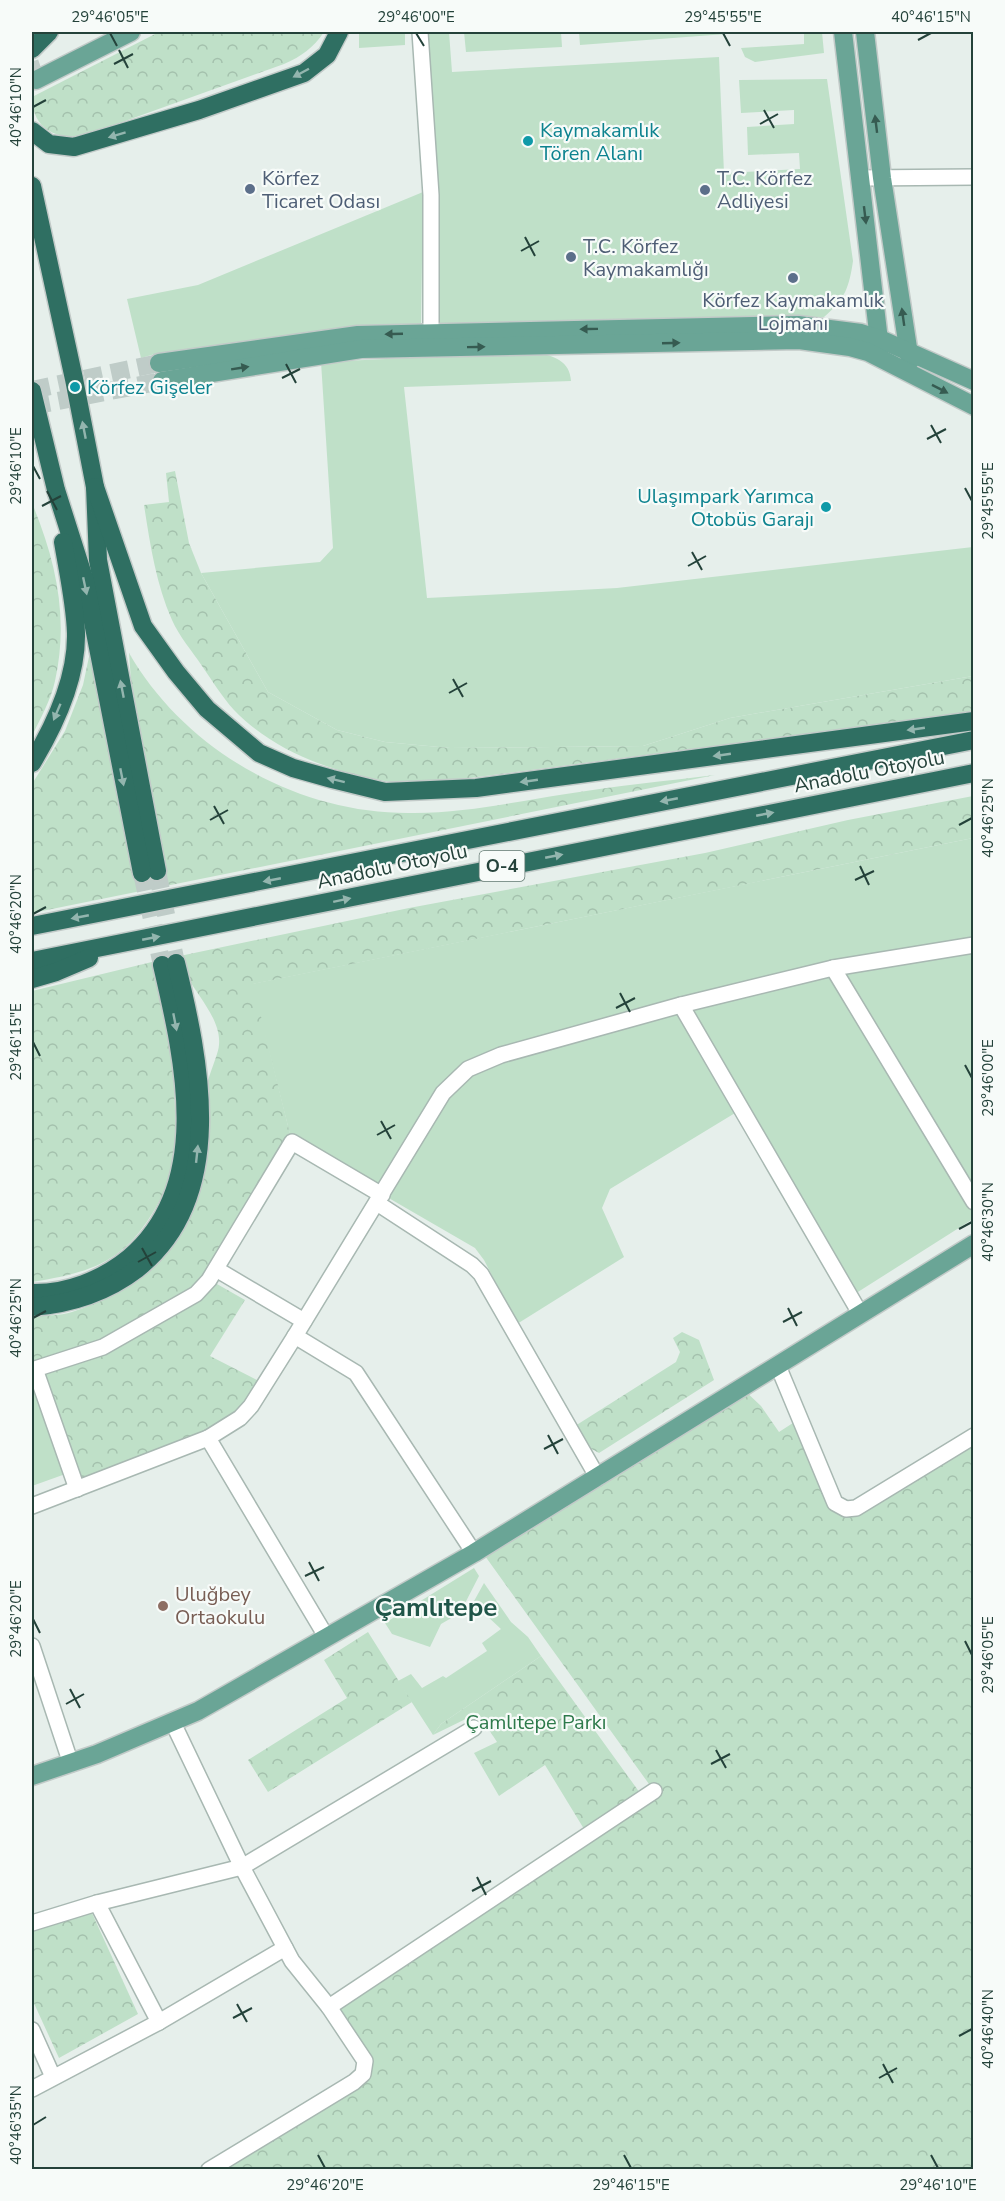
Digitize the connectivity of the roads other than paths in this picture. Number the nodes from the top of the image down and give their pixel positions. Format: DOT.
graph roads {
  1 [pos="49,32"];
  2 [pos="106,32"];
  3 [pos="131,32"];
  4 [pos="339,32"];
  5 [pos="420,32"];
  6 [pos="843,32"];
  7 [pos="865,32"];
  8 [pos="32,49"];
  9 [pos="32,131"];
  10 [pos="974,177"];
  11 [pos="860,178"];
  12 [pos="882,178"];
  13 [pos="32,186"];
  14 [pos="880,339"];
  15 [pos="431,340"];
  16 [pos="908,352"];
  17 [pos="881,358"];
  18 [pos="161,372"];
  19 [pos="912,375"];
  20 [pos="974,381"];
  21 [pos="32,391"];
  22 [pos="974,406"];
  23 [pos="95,487"];
  24 [pos="56,490"];
  25 [pos="974,721"];
  26 [pos="974,740"];
  27 [pos="32,763"];
  28 [pos="974,773"];
  29 [pos="32,926"];
  30 [pos="117,945"];
  31 [pos="974,945"];
  32 [pos="32,961"];
  33 [pos="833,968"];
  34 [pos="32,979"];
  35 [pos="681,1005"];
  36 [pos="380,1199"];
  37 [pos="974,1202"];
  38 [pos="974,1244"];
  39 [pos="216,1269"];
  40 [pos="32,1293"];
  41 [pos="32,1307"];
  42 [pos="861,1315"];
  43 [pos="304,1321"];
  44 [pos="295,1336"];
  45 [pos="778,1366"];
  46 [pos="974,1436"];
  47 [pos="208,1438"];
  48 [pos="598,1478"];
  49 [pos="77,1489"];
  50 [pos="32,1506"];
  51 [pos="474,1553"];
  52 [pos="327,1638"];
  53 [pos="32,1646"];
  54 [pos="173,1724"];
  55 [pos="474,1728"];
  56 [pos="71,1764"];
  57 [pos="32,1776"];
  58 [pos="654,1791"];
  59 [pos="242,1867"];
  60 [pos="97,1903"];
  61 [pos="32,1923"];
  62 [pos="285,1948"];
  63 [pos="329,2007"];
  64 [pos="159,2022"];
  65 [pos="32,2030"];
  66 [pos="53,2077"];
  67 [pos="32,2089"];
  68 [pos="209,2169"];
  1 -- 8 [label="highway"];
  2 -- 3 [label="main road"];
  4 -- 9 [label="highway, one-way"];
  5 -- 15 [label="street"];
  6 -- 11 [label="main road"];
  12 -- 7 [label="main road, one-way"];
  10 -- 12 [label="street"];
  11 -- 12 [label="street"];
  11 -- 14 [label="main road, one-way"];
  16 -- 12 [label="main road, one-way"];
  23 -- 13 [label="highway, one-way"];
  14 -- 15 [label="main road, one-way"];
  14 -- 16 [label="main road"];
  14 -- 17 [label="main road"];
  15 -- 17 [label="main road, one-way"];
  15 -- 18 [label="main road"];
  16 -- 19 [label="main road"];
  16 -- 20 [label="main road"];
  17 -- 19 [label="main road"];
  19 -- 22 [label="main road, one-way"];
  21 -- 24 [label="highway"];
  24 -- 23 [label="highway, one-way"];
  25 -- 23 [label="highway, one-way"];
  24 -- 27 [label="highway, one-way"];
  26 -- 29 [label="highway, Anadolu Otoyolu / O-4, one-way"];
  30 -- 28 [label="highway, Anadolu Otoyolu / O-4, one-way"];
  30 -- 32 [label="highway, Anadolu Otoyolu / O-4"];
  30 -- 34 [label="highway"];
  31 -- 33 [label="street"];
  33 -- 35 [label="street"];
  33 -- 37 [label="street"];
  35 -- 36 [label="street"];
  35 -- 42 [label="street"];
  36 -- 39 [label="street"];
  36 -- 43 [label="street"];
  36 -- 48 [label="street"];
  38 -- 42 [label="main road"];
  39 -- 43 [label="street"];
  39 -- 49 [label="street"];
  41 -- 40 [label="highway, one-way"];
  42 -- 45 [label="main road"];
  43 -- 44 [label="street"];
  44 -- 47 [label="street"];
  44 -- 51 [label="street"];
  45 -- 46 [label="street"];
  45 -- 48 [label="main road"];
  47 -- 49 [label="street"];
  47 -- 52 [label="street"];
  48 -- 51 [label="main road"];
  49 -- 50 [label="street"];
  51 -- 52 [label="main road"];
  52 -- 54 [label="main road"];
  53 -- 56 [label="street"];
  54 -- 56 [label="main road"];
  54 -- 59 [label="street"];
  55 -- 59 [label="street"];
  56 -- 57 [label="main road"];
  58 -- 63 [label="street"];
  59 -- 60 [label="street"];
  59 -- 62 [label="street"];
  60 -- 61 [label="street"];
  60 -- 64 [label="street"];
  62 -- 63 [label="street"];
  62 -- 64 [label="street"];
  63 -- 68 [label="street"];
  64 -- 66 [label="street"];
  65 -- 66 [label="street"];
  66 -- 67 [label="street"];
}
